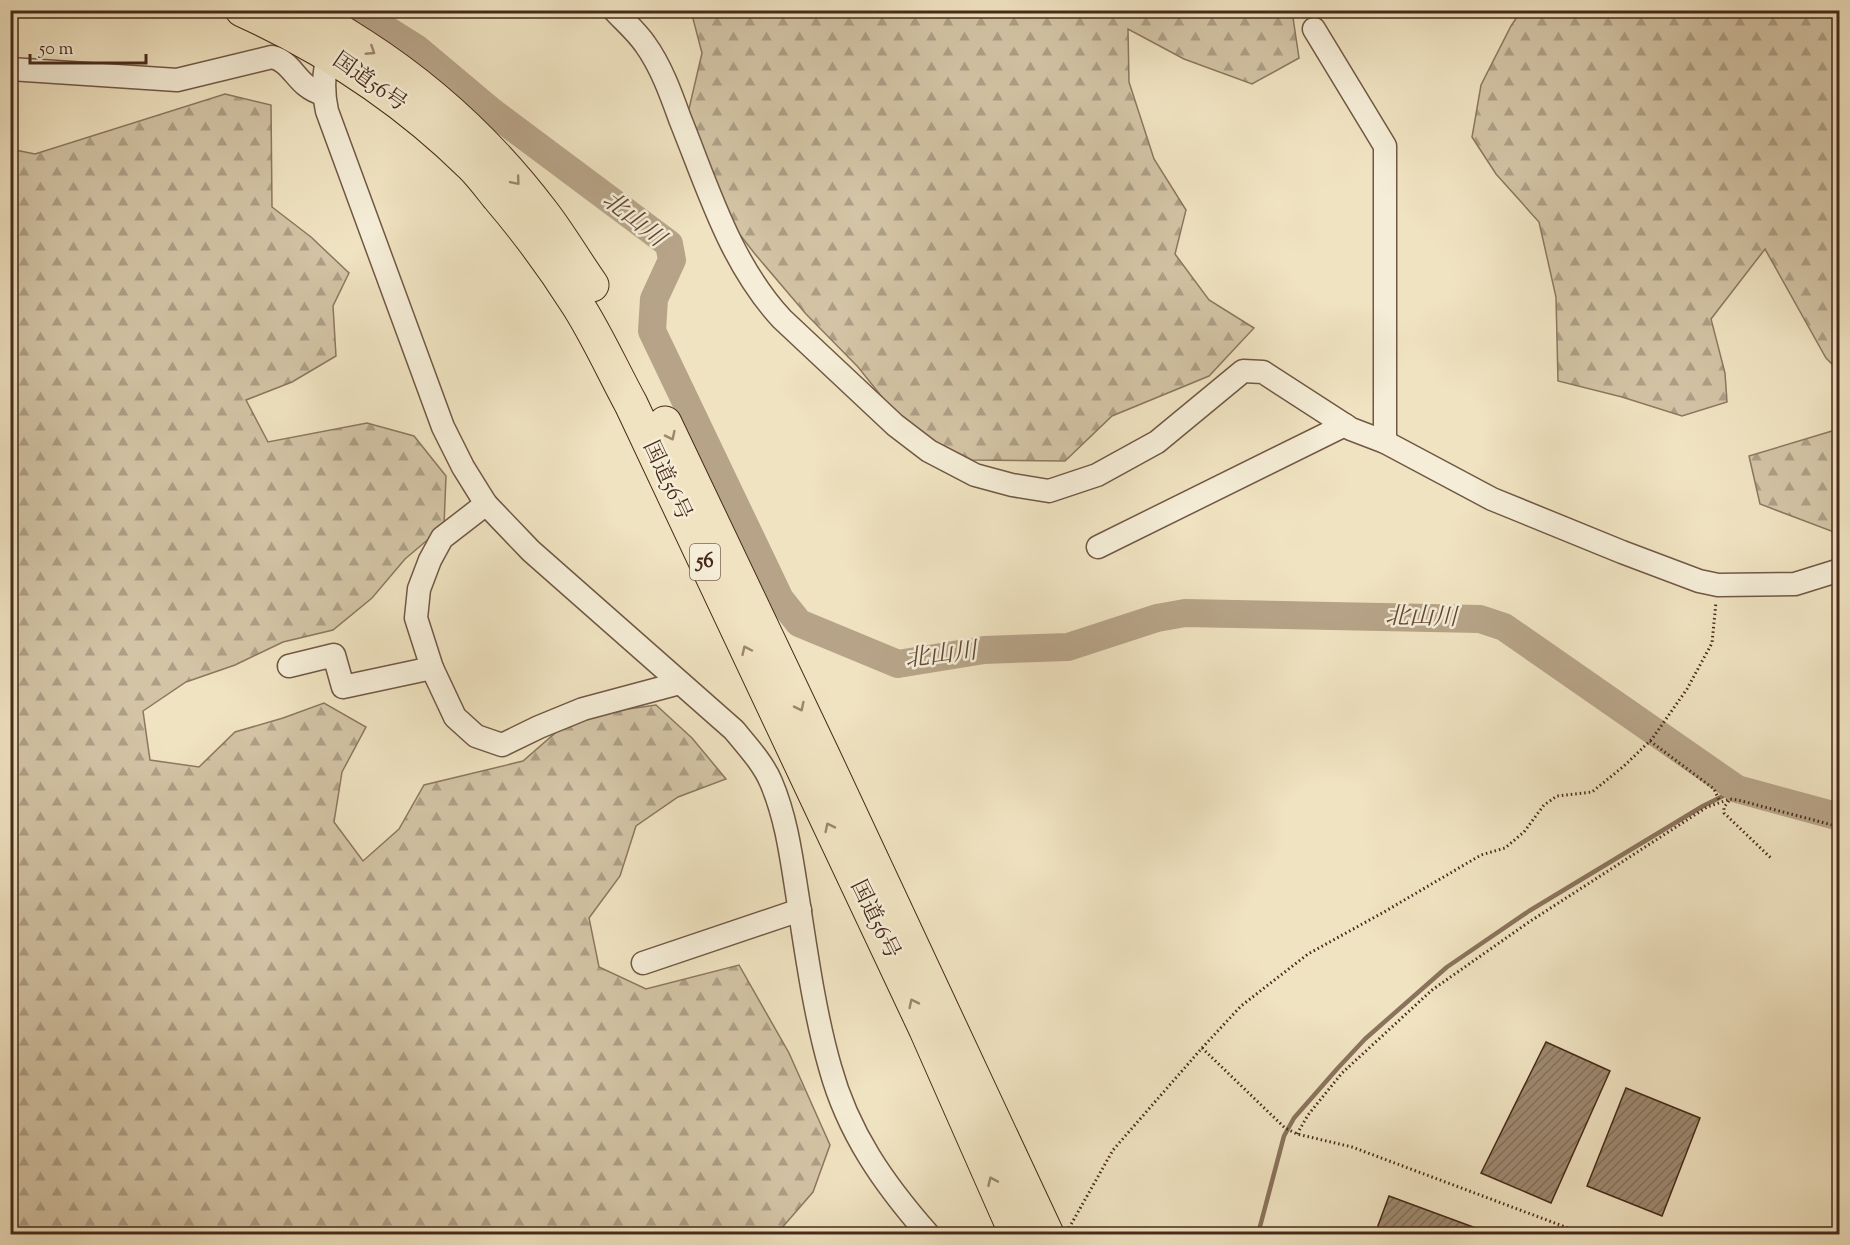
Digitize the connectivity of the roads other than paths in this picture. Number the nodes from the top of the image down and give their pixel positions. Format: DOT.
graph roads {
  1 [pos="242,10"];
  2 [pos="303,10"];
  3 [pos="614,10"];
  4 [pos="1314,29"];
  5 [pos="332,42"];
  6 [pos="10,69"];
  7 [pos="323,94"];
  8 [pos="1345,425"];
  9 [pos="1385,442"];
  10 [pos="486,504"];
  11 [pos="1098,547"];
  12 [pos="1839,570"];
  13 [pos="289,666"];
  14 [pos="432,668"];
  15 [pos="680,683"];
  16 [pos="813,764"];
  17 [pos="770,781"];
  18 [pos="800,910"];
  19 [pos="643,963"];
  20 [pos="928,1234"];
  21 [pos="1016,1234"];
  22 [pos="1047,1234"];
  1 -- 5 [label="highway, 国道56号 / 56"];
  2 -- 5 [label="highway, 国道56号 / 56"];
  3 -- 8 [label="street"];
  4 -- 9 [label="street"];
  5 -- 7 [label="street"];
  5 -- 16 [label="highway, 国道56号 / 56"];
  6 -- 7 [label="street"];
  7 -- 10 [label="street"];
  8 -- 9 [label="street"];
  8 -- 11 [label="street"];
  9 -- 12 [label="street"];
  10 -- 14 [label="street"];
  10 -- 15 [label="street"];
  13 -- 14 [label="street"];
  14 -- 15 [label="street"];
  15 -- 17 [label="street"];
  16 -- 17 [label="street"];
  21 -- 16 [label="highway, 国道56号 / 56, one-way"];
  16 -- 22 [label="highway, 国道56号 / 56"];
  17 -- 18 [label="street"];
  18 -- 19 [label="street"];
  18 -- 20 [label="street"];
}
